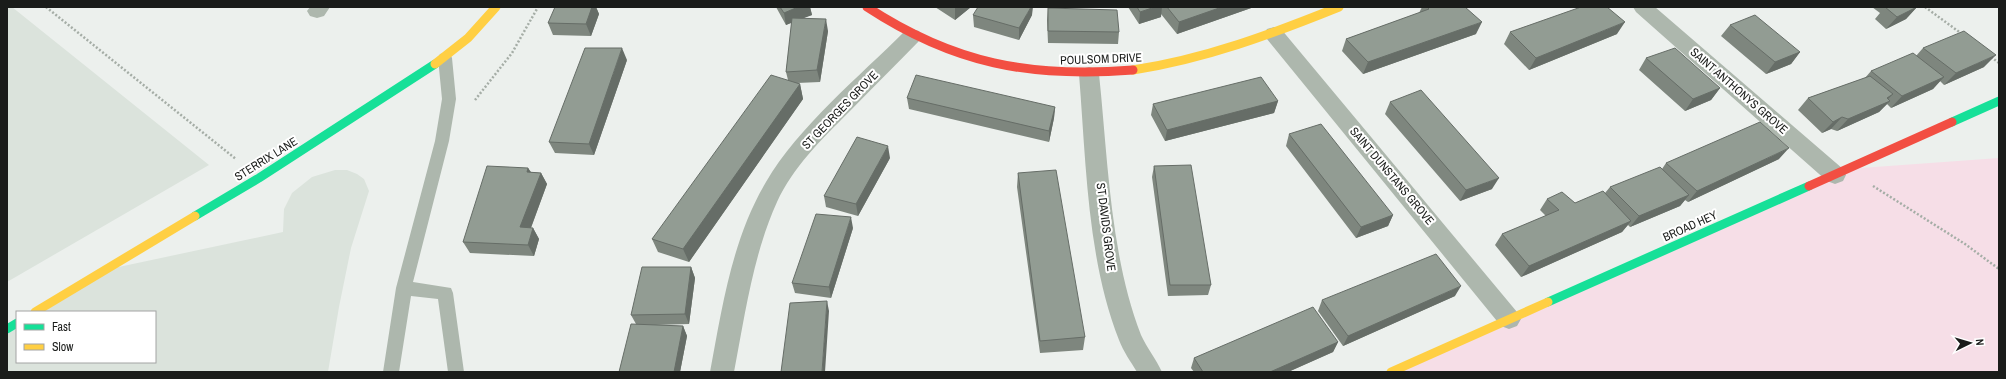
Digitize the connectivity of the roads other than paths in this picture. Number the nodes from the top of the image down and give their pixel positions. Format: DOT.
graph roads {
  1 [pos="496,7"];
  2 [pos="867,7"];
  3 [pos="1339,7"];
  4 [pos="1643,7"];
  5 [pos="1274,34"];
  6 [pos="912,36"];
  7 [pos="445,58"];
  8 [pos="1089,74"];
  9 [pos="1999,101"];
  10 [pos="1841,172"];
  11 [pos="404,288"];
  12 [pos="37,311"];
  13 [pos="1509,319"];
  14 [pos="16,324"];
  15 [pos="7,329"];
  16 [pos="391,372"];
  17 [pos="456,372"];
  18 [pos="722,372"];
  19 [pos="1150,372"];
  20 [pos="1391,372"];
  1 -- 7 [label="street, STERRIX LANE"];
  2 -- 6 [label="street, POULSOM DRIVE"];
  3 -- 5 [label="street, POULSOM DRIVE"];
  4 -- 10 [label="street, SAINT ANTHONYS GROVE"];
  5 -- 8 [label="street, POULSOM DRIVE"];
  5 -- 13 [label="street, SAINT DUNSTANS GROVE"];
  6 -- 8 [label="street, POULSOM DRIVE"];
  6 -- 18 [label="street, ST GEORGES GROVE"];
  7 -- 11 [label="lane"];
  7 -- 12 [label="street, STERRIX LANE"];
  8 -- 19 [label="street, ST DAVIDS GROVE"];
  9 -- 10 [label="street, BROAD HEY"];
  10 -- 13 [label="street, BROAD HEY"];
  11 -- 16 [label="lane"];
  11 -- 17 [label="lane"];
  13 -- 20 [label="street, BROAD HEY"];
  14 -- 15 [label="street"];
}
